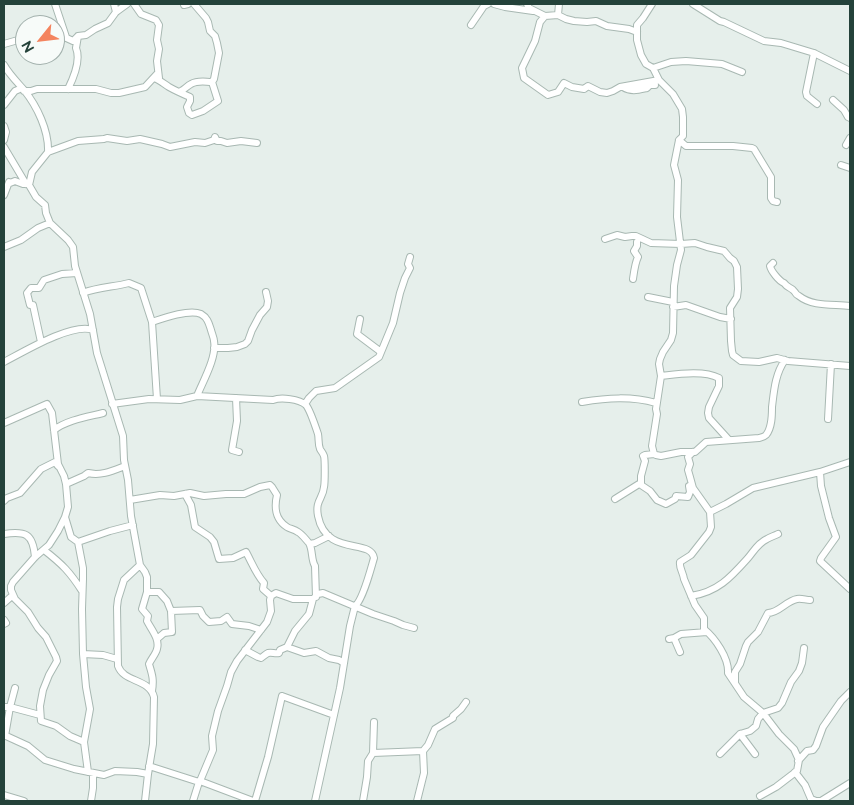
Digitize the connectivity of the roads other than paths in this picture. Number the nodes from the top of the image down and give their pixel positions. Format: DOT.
graph roads {
  1 [pos="114,4"];
  2 [pos="127,4"];
  3 [pos="134,4"];
  4 [pos="194,4"];
  5 [pos="488,4"];
  6 [pos="495,4"];
  7 [pos="527,4"];
  8 [pos="559,4"];
  9 [pos="652,4"];
  10 [pos="693,4"];
  11 [pos="116,12"];
  12 [pos="534,12"];
  13 [pos="545,16"];
  14 [pos="558,16"];
  15 [pos="471,25"];
  16 [pos="637,32"];
  17 [pos="78,36"];
  18 [pos="65,37"];
  19 [pos="814,53"];
  20 [pos="4,65"];
  21 [pos="652,68"];
  22 [pos="850,71"];
  23 [pos="742,72"];
  24 [pos="157,77"];
  25 [pos="212,82"];
  26 [pos="661,82"];
  27 [pos="68,89"];
  28 [pos="181,91"];
  29 [pos="27,92"];
  30 [pos="833,100"];
  31 [pos="817,104"];
  32 [pos="4,105"];
  33 [pos="850,118"];
  34 [pos="4,126"];
  35 [pos="850,138"];
  36 [pos="4,140"];
  37 [pos="680,140"];
  38 [pos="257,143"];
  39 [pos="846,145"];
  40 [pos="4,147"];
  41 [pos="48,152"];
  42 [pos="841,165"];
  43 [pos="850,168"];
  44 [pos="28,184"];
  45 [pos="4,195"];
  46 [pos="777,202"];
  47 [pos="50,223"];
  48 [pos="605,239"];
  49 [pos="642,241"];
  50 [pos="681,244"];
  51 [pos="4,247"];
  52 [pos="410,257"];
  53 [pos="773,263"];
  54 [pos="77,273"];
  55 [pos="633,279"];
  56 [pos="266,292"];
  57 [pos="83,293"];
  58 [pos="648,297"];
  59 [pos="673,304"];
  60 [pos="850,306"];
  61 [pos="731,318"];
  62 [pos="360,319"];
  63 [pos="152,322"];
  64 [pos="93,330"];
  65 [pos="41,342"];
  66 [pos="214,348"];
  67 [pos="382,352"];
  68 [pos="785,360"];
  69 [pos="4,362"];
  70 [pos="831,364"];
  71 [pos="850,366"];
  72 [pos="662,376"];
  73 [pos="197,396"];
  74 [pos="236,398"];
  75 [pos="157,399"];
  76 [pos="582,402"];
  77 [pos="656,403"];
  78 [pos="112,404"];
  79 [pos="305,404"];
  80 [pos="103,413"];
  81 [pos="828,419"];
  82 [pos="4,422"];
  83 [pos="54,430"];
  84 [pos="729,440"];
  85 [pos="239,452"];
  86 [pos="693,452"];
  87 [pos="654,454"];
  88 [pos="850,462"];
  89 [pos="125,466"];
  90 [pos="59,467"];
  91 [pos="820,472"];
  92 [pos="66,484"];
  93 [pos="641,484"];
  94 [pos="693,488"];
  95 [pos="185,494"];
  96 [pos="615,499"];
  97 [pos="130,500"];
  98 [pos="4,501"];
  99 [pos="710,512"];
  100 [pos="65,517"];
  101 [pos="133,525"];
  102 [pos="4,534"];
  103 [pos="778,534"];
  104 [pos="328,536"];
  105 [pos="78,542"];
  106 [pos="310,544"];
  107 [pos="44,550"];
  108 [pos="35,557"];
  109 [pos="140,565"];
  110 [pos="850,590"];
  111 [pos="82,592"];
  112 [pos="147,592"];
  113 [pos="13,595"];
  114 [pos="271,596"];
  115 [pos="691,596"];
  116 [pos="314,598"];
  117 [pos="810,600"];
  118 [pos="4,603"];
  119 [pos="355,606"];
  120 [pos="172,611"];
  121 [pos="4,620"];
  122 [pos="4,624"];
  123 [pos="414,628"];
  124 [pos="262,630"];
  125 [pos="707,632"];
  126 [pos="157,639"];
  127 [pos="287,647"];
  128 [pos="804,648"];
  129 [pos="245,650"];
  130 [pos="680,652"];
  131 [pos="83,654"];
  132 [pos="117,659"];
  133 [pos="344,663"];
  134 [pos="732,673"];
  135 [pos="15,688"];
  136 [pos="152,690"];
  137 [pos="850,692"];
  138 [pos="466,702"];
  139 [pos="7,707"];
  140 [pos="763,713"];
  141 [pos="40,715"];
  142 [pos="334,715"];
  143 [pos="374,722"];
  144 [pos="740,734"];
  145 [pos="5,736"];
  146 [pos="84,742"];
  147 [pos="423,751"];
  148 [pos="373,753"];
  149 [pos="720,754"];
  150 [pos="755,754"];
  151 [pos="798,761"];
  152 [pos="149,766"];
  153 [pos="90,772"];
  154 [pos="795,772"];
  155 [pos="148,774"];
  156 [pos="199,782"];
  157 [pos="850,783"];
  158 [pos="4,795"];
  159 [pos="760,796"];
  160 [pos="19,801"];
  161 [pos="91,801"];
  162 [pos="145,801"];
  163 [pos="192,801"];
  164 [pos="254,801"];
  165 [pos="315,801"];
  166 [pos="363,801"];
  167 [pos="417,801"];
  1 -- 11 [label="street"];
  2 -- 11 [label="street"];
  3 -- 24 [label="street"];
  4 -- 25 [label="street"];
  5 -- 15 [label="street"];
  6 -- 12 [label="street"];
  7 -- 12 [label="street"];
  8 -- 14 [label="street"];
  9 -- 16 [label="street"];
  10 -- 19 [label="street"];
  11 -- 17 [label="street"];
  12 -- 13 [label="street"];
  13 -- 14 [label="street"];
  13 -- 26 [label="street"];
  14 -- 16 [label="street"];
  16 -- 21 [label="street"];
  17 -- 18 [label="street"];
  17 -- 27 [label="street"];
  19 -- 22 [label="street"];
  19 -- 31 [label="street"];
  20 -- 29 [label="street"];
  21 -- 23 [label="street"];
  21 -- 26 [label="street"];
  24 -- 27 [label="street"];
  24 -- 28 [label="street"];
  25 -- 28 [label="street"];
  25 -- 28 [label="street"];
  26 -- 37 [label="street"];
  27 -- 29 [label="street"];
  29 -- 32 [label="street"];
  29 -- 41 [label="street"];
  30 -- 33 [label="street"];
  34 -- 36 [label="street"];
  35 -- 39 [label="street"];
  37 -- 46 [label="street"];
  37 -- 50 [label="street"];
  38 -- 41 [label="street"];
  40 -- 44 [label="street"];
  41 -- 44 [label="street"];
  42 -- 43 [label="street"];
  44 -- 45 [label="street"];
  44 -- 47 [label="street"];
  47 -- 51 [label="street"];
  47 -- 54 [label="street"];
  48 -- 49 [label="street"];
  49 -- 50 [label="street"];
  49 -- 55 [label="street"];
  50 -- 59 [label="street"];
  50 -- 61 [label="street"];
  52 -- 67 [label="street"];
  53 -- 60 [label="street"];
  54 -- 57 [label="street"];
  54 -- 65 [label="street"];
  56 -- 66 [label="street"];
  57 -- 63 [label="street"];
  57 -- 64 [label="street"];
  58 -- 59 [label="street"];
  59 -- 61 [label="street"];
  59 -- 72 [label="street"];
  61 -- 68 [label="street"];
  62 -- 67 [label="street"];
  63 -- 66 [label="street"];
  63 -- 75 [label="street"];
  64 -- 65 [label="street"];
  64 -- 78 [label="street"];
  65 -- 69 [label="street"];
  66 -- 73 [label="street"];
  67 -- 79 [label="street"];
  68 -- 70 [label="street"];
  68 -- 84 [label="street"];
  70 -- 71 [label="street"];
  70 -- 81 [label="street"];
  72 -- 77 [label="street"];
  72 -- 84 [label="street"];
  73 -- 74 [label="street"];
  73 -- 75 [label="street"];
  74 -- 79 [label="street"];
  74 -- 85 [label="street"];
  75 -- 78 [label="street"];
  76 -- 77 [label="street"];
  77 -- 87 [label="street"];
  78 -- 89 [label="street"];
  79 -- 104 [label="street"];
  80 -- 83 [label="street"];
  82 -- 83 [label="street"];
  83 -- 90 [label="street"];
  84 -- 86 [label="street"];
  86 -- 87 [label="street"];
  86 -- 94 [label="street"];
  87 -- 93 [label="street"];
  88 -- 91 [label="street"];
  89 -- 92 [label="street"];
  89 -- 97 [label="street"];
  90 -- 92 [label="street"];
  90 -- 98 [label="street"];
  91 -- 99 [label="street"];
  91 -- 110 [label="street"];
  92 -- 100 [label="street"];
  93 -- 94 [label="street"];
  93 -- 96 [label="street"];
  94 -- 99 [label="street"];
  95 -- 97 [label="street"];
  95 -- 106 [label="street"];
  95 -- 114 [label="street"];
  97 -- 101 [label="street"];
  99 -- 115 [label="street"];
  100 -- 105 [label="street"];
  100 -- 107 [label="street"];
  101 -- 105 [label="street"];
  101 -- 109 [label="street"];
  102 -- 108 [label="street"];
  103 -- 115 [label="street"];
  104 -- 106 [label="street"];
  104 -- 119 [label="street"];
  105 -- 111 [label="street"];
  106 -- 116 [label="street"];
  107 -- 108 [label="street"];
  107 -- 111 [label="street"];
  108 -- 113 [label="street"];
  109 -- 112 [label="street"];
  109 -- 132 [label="street"];
  111 -- 131 [label="street"];
  112 -- 120 [label="street"];
  112 -- 126 [label="street"];
  113 -- 118 [label="street"];
  113 -- 141 [label="street"];
  114 -- 116 [label="street"];
  114 -- 124 [label="street"];
  115 -- 125 [label="street"];
  116 -- 119 [label="street"];
  116 -- 127 [label="street"];
  117 -- 134 [label="street"];
  119 -- 123 [label="street"];
  119 -- 133 [label="street"];
  120 -- 124 [label="street"];
  120 -- 126 [label="street"];
  121 -- 122 [label="street"];
  124 -- 129 [label="street"];
  125 -- 130 [label="street"];
  125 -- 134 [label="street"];
  126 -- 136 [label="street"];
  127 -- 129 [label="street"];
  127 -- 133 [label="street"];
  128 -- 140 [label="street"];
  129 -- 156 [label="street"];
  131 -- 132 [label="street"];
  131 -- 146 [label="street"];
  132 -- 136 [label="street"];
  133 -- 142 [label="street"];
  134 -- 140 [label="street"];
  135 -- 139 [label="street"];
  136 -- 152 [label="street"];
  137 -- 151 [label="street"];
  138 -- 147 [label="street"];
  139 -- 141 [label="street"];
  139 -- 145 [label="street"];
  140 -- 144 [label="street"];
  140 -- 151 [label="street"];
  141 -- 146 [label="street"];
  142 -- 164 [label="street"];
  142 -- 165 [label="street"];
  143 -- 148 [label="street"];
  144 -- 149 [label="street"];
  144 -- 150 [label="street"];
  145 -- 153 [label="street"];
  146 -- 153 [label="street"];
  147 -- 148 [label="street"];
  147 -- 167 [label="street"];
  148 -- 166 [label="street"];
  151 -- 154 [label="street"];
  152 -- 155 [label="street"];
  152 -- 156 [label="street"];
  153 -- 155 [label="street"];
  153 -- 161 [label="street"];
  154 -- 157 [label="street"];
  154 -- 159 [label="street"];
  155 -- 162 [label="street"];
  156 -- 163 [label="street"];
  156 -- 164 [label="street"];
  158 -- 160 [label="street"];
}
